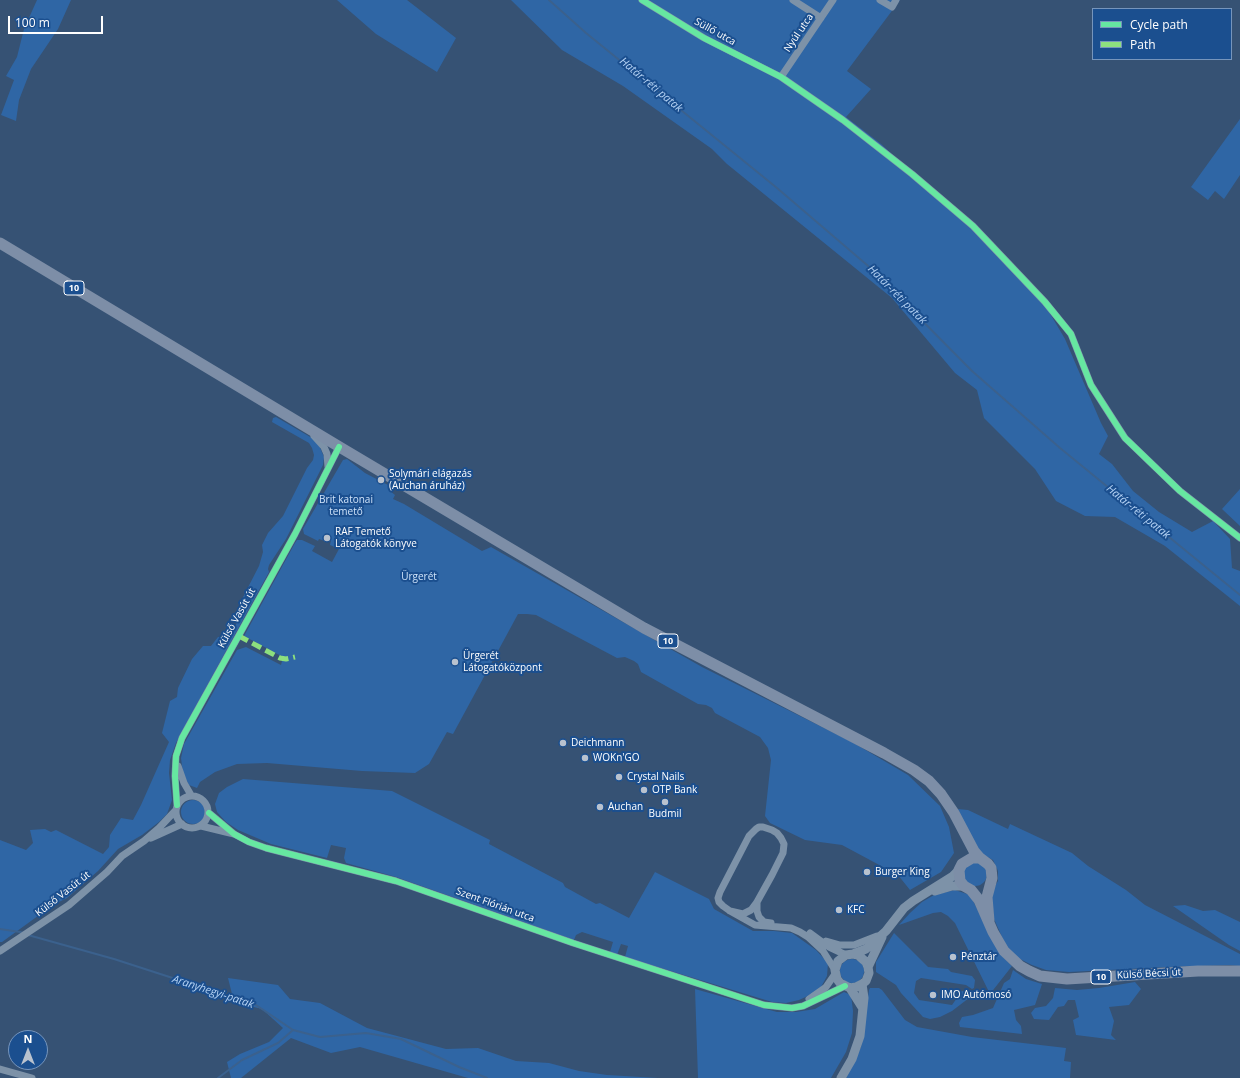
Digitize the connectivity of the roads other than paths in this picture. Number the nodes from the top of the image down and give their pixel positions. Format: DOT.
graph roads {
  1 [pos="642,0"];
  2 [pos="793,0"];
  3 [pos="833,0"];
  4 [pos="880,0"];
  5 [pos="896,0"];
  6 [pos="821,18"];
  7 [pos="781,77"];
  8 [pos="0,243"];
  9 [pos="303,425"];
  10 [pos="339,448"];
  11 [pos="328,469"];
  12 [pos="1240,538"];
  13 [pos="176,756"];
  14 [pos="191,795"];
  15 [pos="177,807"];
  16 [pos="209,813"];
  17 [pos="957,820"];
  18 [pos="182,824"];
  19 [pos="201,826"];
  20 [pos="234,834"];
  21 [pos="144,841"];
  22 [pos="980,858"];
  23 [pos="962,866"];
  24 [pos="990,882"];
  25 [pos="967,888"];
  26 [pos="923,894"];
  27 [pos="757,902"];
  28 [pos="730,911"];
  29 [pos="989,921"];
  30 [pos="886,931"];
  31 [pos="814,936"];
  32 [pos="0,951"];
  33 [pos="850,955"];
  34 [pos="868,967"];
  35 [pos="1240,971"];
  36 [pos="835,972"];
  37 [pos="862,984"];
  38 [pos="847,987"];
  39 [pos="780,1007"];
  40 [pos="862,1007"];
  41 [pos="0,1069"];
  42 [pos="32,1078"];
  43 [pos="841,1078"];
  1 -- 7 [label="street, Süllő utca"];
  2 -- 6 [label="street"];
  3 -- 6 [label="street, Nyúl utca"];
  4 -- 5 [label="street"];
  6 -- 7 [label="street, Nyúl utca"];
  7 -- 12 [label="street, Süllő utca"];
  8 -- 9 [label="main road, 10"];
  9 -- 10 [label="main road, 10"];
  9 -- 11 [label="street"];
  10 -- 11 [label="street, Külső Vasút út"];
  10 -- 17 [label="main road, 10"];
  11 -- 13 [label="street, Külső Vasút út"];
  13 -- 14 [label="street"];
  13 -- 15 [label="street, Külső Vasút út"];
  14 -- 15 [label="street"];
  14 -- 16 [label="street"];
  15 -- 18 [label="street"];
  15 -- 21 [label="street, Külső Vasút út"];
  16 -- 19 [label="street"];
  16 -- 20 [label="street, Szent Flórián utca"];
  17 -- 22 [label="main road, 10"];
  17 -- 23 [label="main road, 10"];
  18 -- 19 [label="street"];
  18 -- 21 [label="street, Külső Vasút út"];
  19 -- 20 [label="street, Szent Flórián utca"];
  20 -- 39 [label="street, Szent Flórián utca"];
  21 -- 32 [label="street, Külső Vasút út"];
  22 -- 23 [label="main road"];
  22 -- 24 [label="main road, 10"];
  23 -- 25 [label="main road, 10"];
  23 -- 26 [label="street"];
  24 -- 25 [label="main road"];
  24 -- 29 [label="main road, 10"];
  25 -- 26 [label="street"];
  25 -- 29 [label="main road, 10"];
  26 -- 30 [label="street"];
  27 -- 28 [label="street"];
  27 -- 28 [label="street"];
  27 -- 31 [label="street"];
  28 -- 36 [label="street"];
  29 -- 35 [label="main road, Külső Bécsi út / 10"];
  30 -- 31 [label="street"];
  30 -- 33 [label="street"];
  30 -- 34 [label="street"];
  31 -- 33 [label="street"];
  33 -- 34 [label="street"];
  33 -- 36 [label="street"];
  34 -- 37 [label="street"];
  36 -- 38 [label="street"];
  36 -- 39 [label="street, Szent Flórián utca"];
  37 -- 38 [label="street"];
  37 -- 40 [label="street"];
  38 -- 39 [label="street, Szent Flórián utca"];
  38 -- 40 [label="street"];
  40 -- 43 [label="street"];
  41 -- 42 [label="street"];
}
